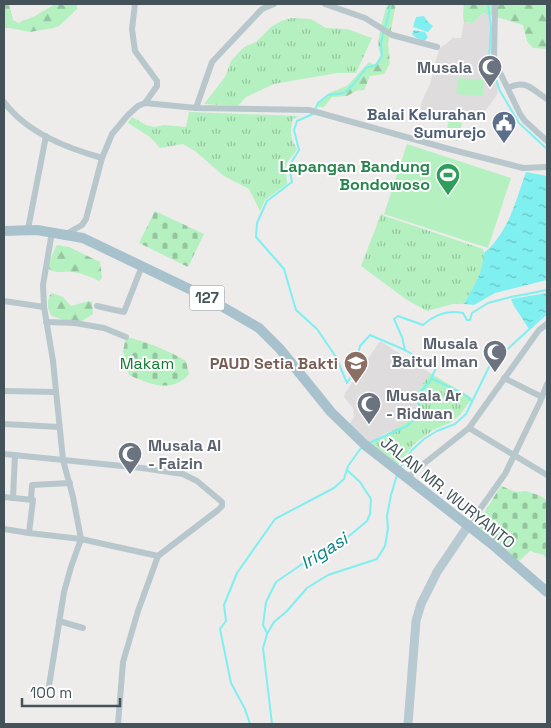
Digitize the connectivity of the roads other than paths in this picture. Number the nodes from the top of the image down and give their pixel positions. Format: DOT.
graph roads {
  1 [pos="135,4"];
  2 [pos="274,4"];
  3 [pos="324,4"];
  4 [pos="495,4"];
  5 [pos="437,47"];
  6 [pos="508,88"];
  7 [pos="547,99"];
  8 [pos="4,102"];
  9 [pos="146,103"];
  10 [pos="196,108"];
  11 [pos="46,136"];
  12 [pos="547,141"];
  13 [pos="102,158"];
  14 [pos="547,168"];
  15 [pos="28,229"];
  16 [pos="4,232"];
  17 [pos="52,232"];
  18 [pos="66,234"];
  19 [pos="142,266"];
  20 [pos="4,301"];
  21 [pos="97,306"];
  22 [pos="44,307"];
  23 [pos="46,322"];
  24 [pos="547,324"];
  25 [pos="126,337"];
  26 [pos="504,378"];
  27 [pos="547,384"];
  28 [pos="4,390"];
  29 [pos="56,392"];
  30 [pos="543,401"];
  31 [pos="4,424"];
  32 [pos="60,427"];
  33 [pos="469,428"];
  34 [pos="4,454"];
  35 [pos="15,455"];
  36 [pos="515,456"];
  37 [pos="62,460"];
  38 [pos="547,476"];
  39 [pos="406,478"];
  40 [pos="70,483"];
  41 [pos="4,497"];
  42 [pos="13,498"];
  43 [pos="31,499"];
  44 [pos="468,526"];
  45 [pos="4,529"];
  46 [pos="29,533"];
  47 [pos="81,539"];
  48 [pos="158,556"];
  49 [pos="547,592"];
  50 [pos="59,621"];
  51 [pos="83,628"];
  52 [pos="49,686"];
  53 [pos="118,724"];
  54 [pos="408,724"];
  1 -- 9 [label="street"];
  2 -- 10 [label="street"];
  3 -- 5 [label="street"];
  4 -- 6 [label="street"];
  6 -- 7 [label="street"];
  6 -- 12 [label="street"];
  8 -- 11 [label="street"];
  9 -- 10 [label="street"];
  9 -- 13 [label="street"];
  10 -- 14 [label="street"];
  11 -- 13 [label="street"];
  11 -- 15 [label="street"];
  13 -- 18 [label="street"];
  15 -- 16 [label="main road, JALAN MR. WURYANTO / 127"];
  15 -- 17 [label="main road, JALAN MR. WURYANTO / 127"];
  17 -- 18 [label="main road, JALAN MR. WURYANTO / 127"];
  17 -- 22 [label="street"];
  18 -- 19 [label="main road, JALAN MR. WURYANTO / 127"];
  19 -- 21 [label="street"];
  19 -- 39 [label="main road, JALAN MR. WURYANTO / 127"];
  20 -- 22 [label="street"];
  22 -- 23 [label="street"];
  23 -- 25 [label="street"];
  23 -- 29 [label="street"];
  24 -- 26 [label="street"];
  26 -- 30 [label="street"];
  26 -- 33 [label="street"];
  27 -- 30 [label="street"];
  28 -- 29 [label="street"];
  29 -- 32 [label="street"];
  30 -- 36 [label="street"];
  31 -- 32 [label="street"];
  32 -- 37 [label="street"];
  33 -- 36 [label="street"];
  33 -- 39 [label="street"];
  34 -- 35 [label="street"];
  35 -- 37 [label="street"];
  35 -- 42 [label="street"];
  36 -- 38 [label="street"];
  36 -- 44 [label="street"];
  37 -- 40 [label="street"];
  37 -- 48 [label="street"];
  39 -- 44 [label="main road, JALAN MR. WURYANTO / 127"];
  40 -- 43 [label="street"];
  40 -- 47 [label="street"];
  41 -- 42 [label="street"];
  42 -- 43 [label="street"];
  43 -- 46 [label="street"];
  44 -- 49 [label="main road, JALAN MR. WURYANTO / 127"];
  44 -- 54 [label="main road"];
  45 -- 46 [label="street"];
  46 -- 47 [label="street"];
  47 -- 48 [label="street"];
  47 -- 50 [label="street"];
  48 -- 53 [label="street"];
  50 -- 51 [label="street"];
  50 -- 52 [label="street"];
}
